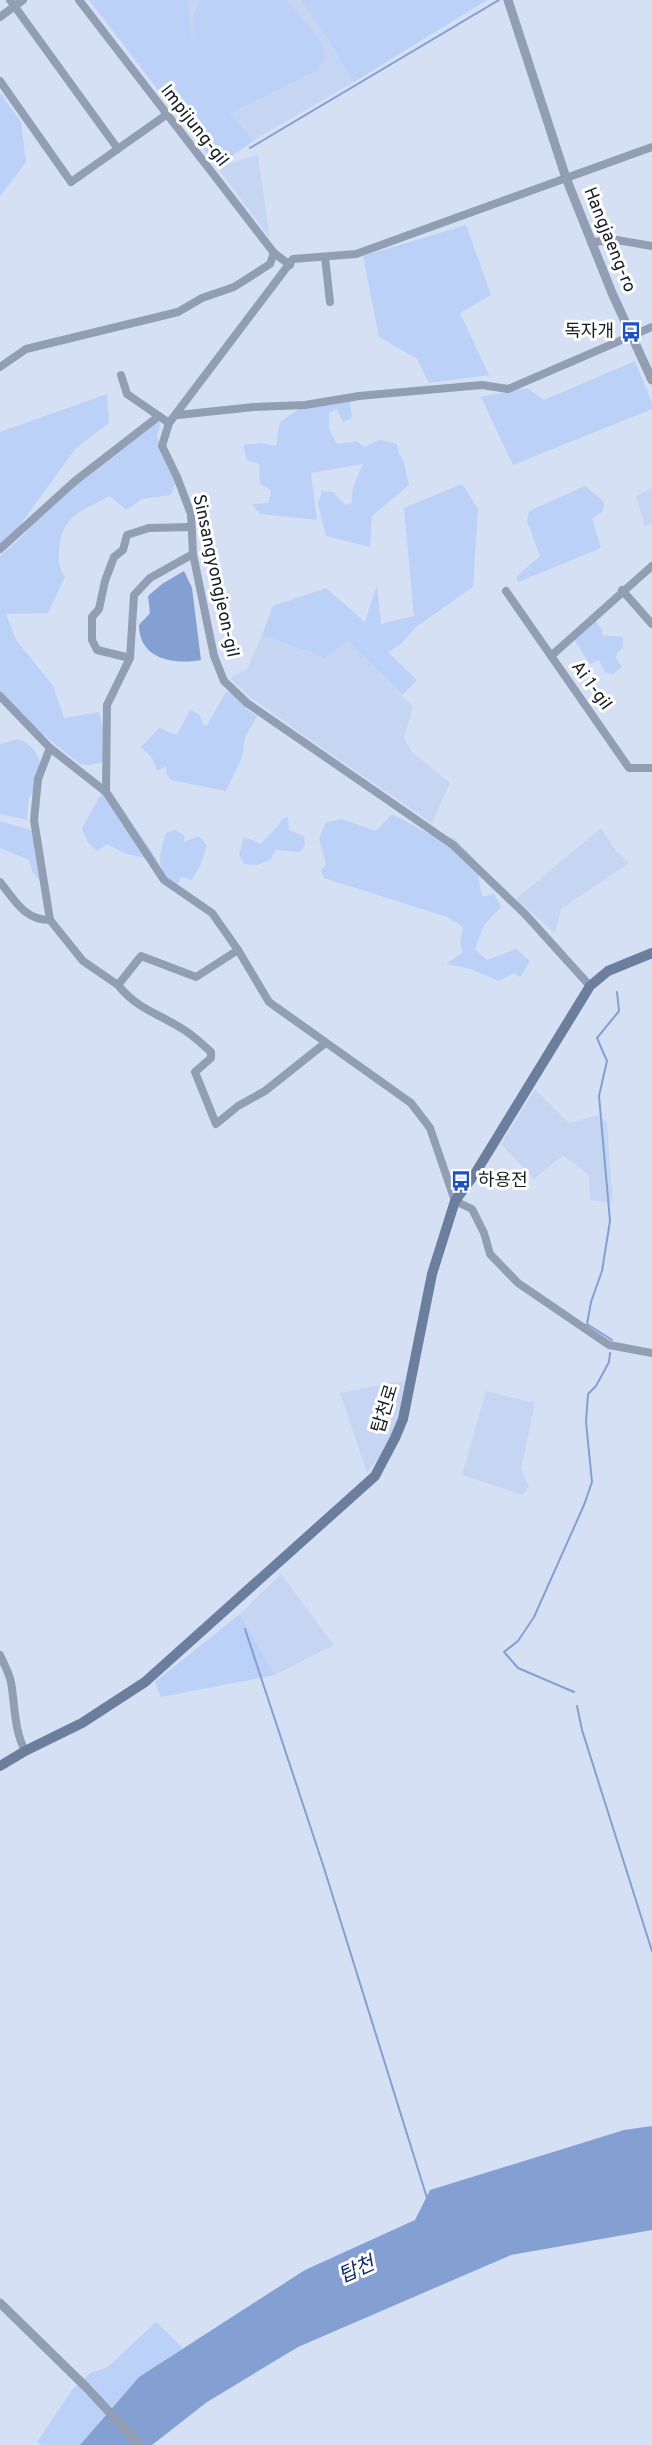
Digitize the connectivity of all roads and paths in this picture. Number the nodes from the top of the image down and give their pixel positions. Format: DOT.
graph roads {
  1 [pos="79,0"];
  2 [pos="508,0"];
  3 [pos="16,2"];
  4 [pos="0,17"];
  5 [pos="0,81"];
  6 [pos="166,115"];
  7 [pos="652,147"];
  8 [pos="118,149"];
  9 [pos="566,178"];
  10 [pos="591,242"];
  11 [pos="652,246"];
  12 [pos="274,253"];
  13 [pos="325,256"];
  14 [pos="290,265"];
  15 [pos="330,302"];
  16 [pos="652,327"];
  17 [pos="632,335"];
  18 [pos="0,367"];
  19 [pos="121,375"];
  20 [pos="652,380"];
  21 [pos="178,415"];
  22 [pos="159,416"];
  23 [pos="170,423"];
  24 [pos="191,526"];
  25 [pos="0,549"];
  26 [pos="193,554"];
  27 [pos="652,566"];
  28 [pos="622,590"];
  29 [pos="506,591"];
  30 [pos="652,624"];
  31 [pos="551,656"];
  32 [pos="130,658"];
  33 [pos="0,696"];
  34 [pos="50,748"];
  35 [pos="652,768"];
  36 [pos="106,792"];
  37 [pos="0,882"];
  38 [pos="50,920"];
  39 [pos="238,950"];
  40 [pos="652,953"];
  41 [pos="118,985"];
  42 [pos="590,986"];
  43 [pos="324,1044"];
  44 [pos="455,1201"];
  45 [pos="652,1353"];
  46 [pos="0,1655"];
  47 [pos="25,1750"];
  48 [pos="0,1766"];
  49 [pos="0,2303"];
  50 [pos="140,2445"];
  1 -- 6 [label="street, Impijung-gil"];
  2 -- 9 [label="street, Hangjaeng-ro"];
  3 -- 4 [label="street"];
  3 -- 8 [label="street"];
  5 -- 8 [label="street"];
  6 -- 8 [label="street"];
  6 -- 12 [label="street, Impijung-gil"];
  7 -- 9 [label="street, Hangjaeng-ro"];
  9 -- 10 [label="street, Hangjaeng-ro"];
  9 -- 13 [label="street"];
  10 -- 11 [label="street"];
  10 -- 17 [label="street, Hangjaeng-ro"];
  12 -- 14 [label="street, Impijung-gil"];
  12 -- 18 [label="street"];
  13 -- 14 [label="street"];
  13 -- 15 [label="street"];
  14 -- 21 [label="street"];
  16 -- 17 [label="street"];
  17 -- 20 [label="street, Hangjaeng-ro"];
  17 -- 21 [label="street"];
  19 -- 22 [label="street"];
  21 -- 23 [label="street"];
  22 -- 23 [label="street"];
  22 -- 25 [label="street"];
  23 -- 24 [label="street, Sinsangyongjeon-gil"];
  24 -- 26 [label="street, Sinsangyongjeon-gil"];
  24 -- 32 [label="street"];
  26 -- 32 [label="street"];
  26 -- 42 [label="street, Sinsangyongjeon-gil"];
  27 -- 28 [label="street, Ai 1-gil"];
  28 -- 30 [label="street"];
  28 -- 31 [label="street, Ai 1-gil"];
  29 -- 31 [label="street"];
  31 -- 35 [label="street, Ai 1-gil"];
  32 -- 36 [label="street"];
  33 -- 34 [label="street"];
  34 -- 36 [label="street"];
  34 -- 38 [label="street"];
  36 -- 39 [label="street"];
  37 -- 38 [label="street"];
  38 -- 41 [label="street"];
  39 -- 41 [label="street"];
  39 -- 43 [label="street"];
  40 -- 42 [label="main road, 탑천로"];
  41 -- 43 [label="street"];
  42 -- 44 [label="main road, 탑천로"];
  43 -- 44 [label="street"];
  44 -- 45 [label="street"];
  44 -- 47 [label="main road, 탑천로"];
  46 -- 47 [label="street"];
  47 -- 48 [label="main road, 탑천로"];
  49 -- 50 [label="street"];
}
